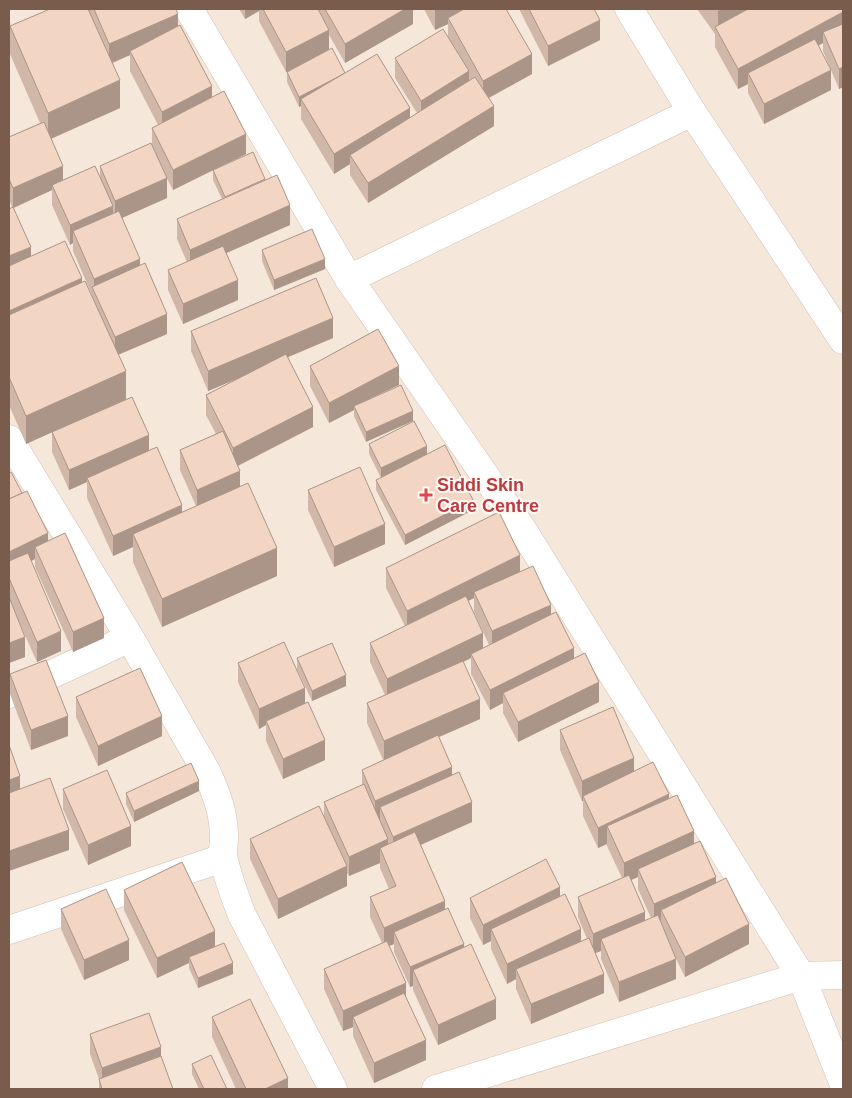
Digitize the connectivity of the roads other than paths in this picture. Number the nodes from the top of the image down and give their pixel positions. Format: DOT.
graph roads {
  1 [pos="189,9"];
  2 [pos="629,9"];
  3 [pos="692,112"];
  4 [pos="349,279"];
  5 [pos="843,340"];
  6 [pos="12,450"];
  7 [pos="130,638"];
  8 [pos="9,694"];
  9 [pos="223,858"];
  10 [pos="9,930"];
  11 [pos="843,975"];
  12 [pos="800,976"];
  13 [pos="843,1082"];
  14 [pos="333,1089"];
  15 [pos="440,1089"];
  1 -- 4 [label="street"];
  2 -- 3 [label="street"];
  3 -- 4 [label="street"];
  3 -- 5 [label="street"];
  4 -- 12 [label="street"];
  6 -- 7 [label="street"];
  7 -- 8 [label="street"];
  7 -- 9 [label="street"];
  9 -- 10 [label="street"];
  9 -- 14 [label="street"];
  11 -- 12 [label="street"];
  12 -- 13 [label="street"];
  12 -- 15 [label="street"];
}
